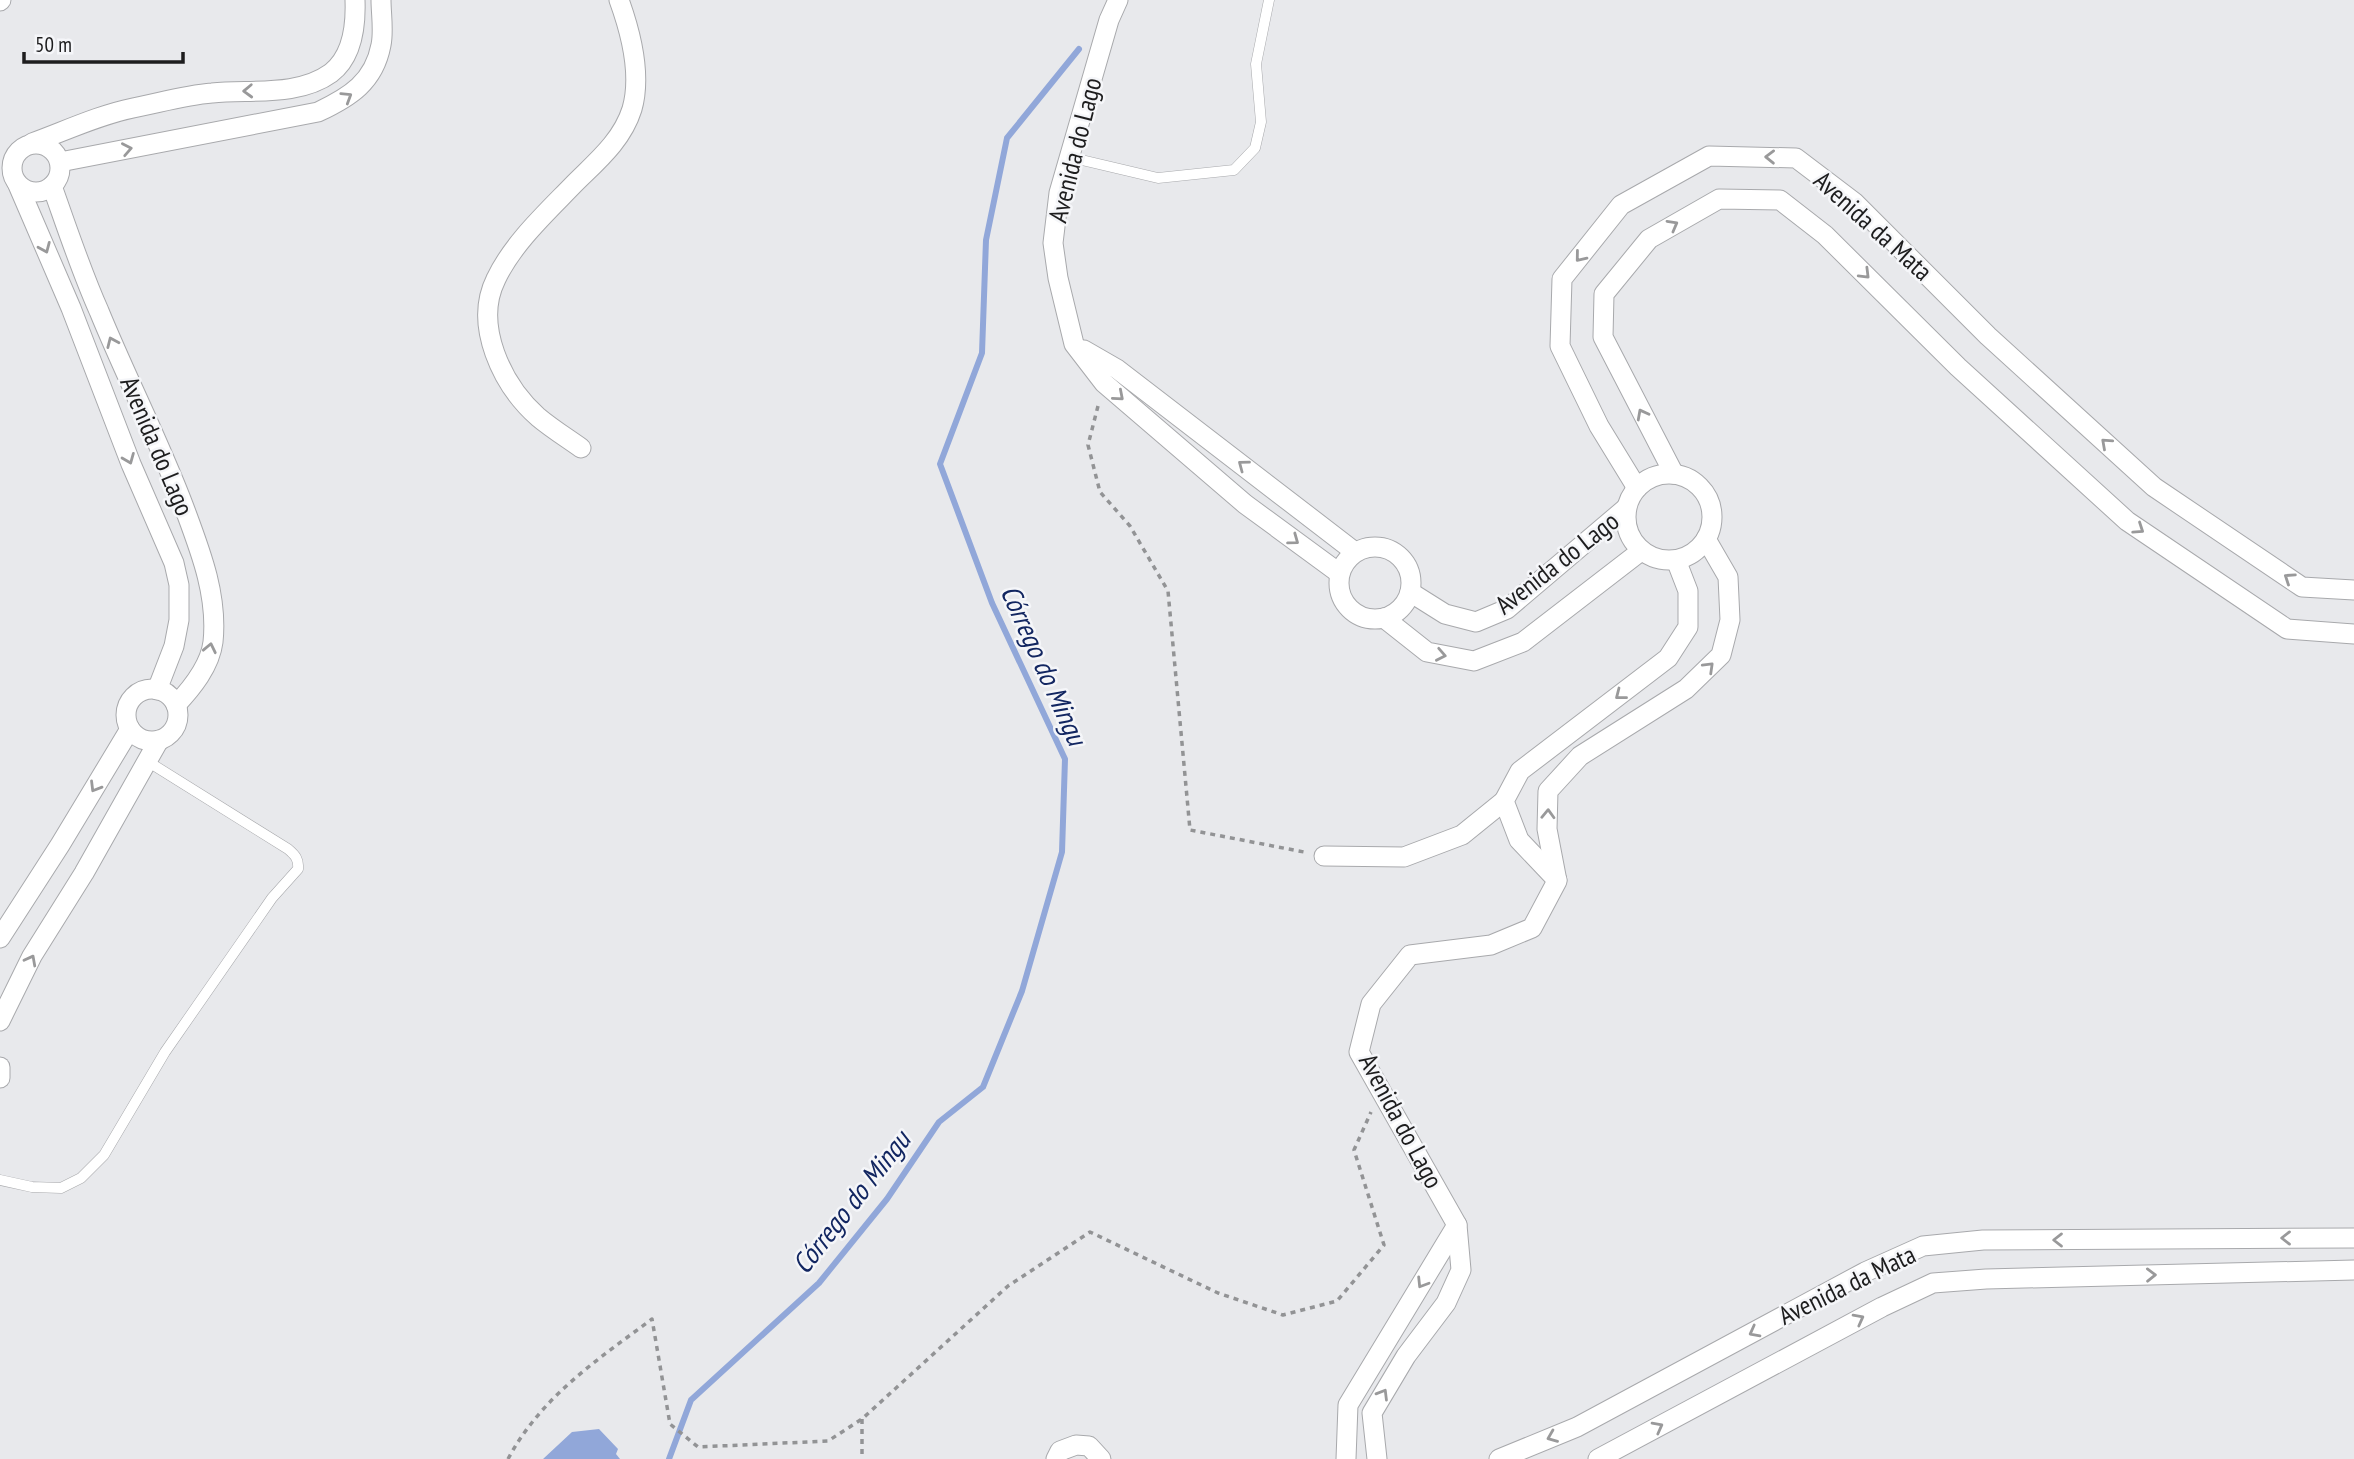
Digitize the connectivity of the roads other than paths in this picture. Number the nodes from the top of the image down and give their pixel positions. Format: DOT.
graph roads {
  1 [pos="355,0"];
  2 [pos="381,0"];
  3 [pos="619,0"];
  4 [pos="1118,0"];
  5 [pos="1269,0"];
  6 [pos="32,143"];
  7 [pos="1069,157"];
  8 [pos="6,159"];
  9 [pos="60,162"];
  10 [pos="19,185"];
  11 [pos="52,186"];
  12 [pos="1074,344"];
  13 [pos="581,448"];
  14 [pos="1674,474"];
  15 [pos="1637,488"];
  16 [pos="1626,508"];
  17 [pos="1706,538"];
  18 [pos="1641,551"];
  19 [pos="1355,552"];
  20 [pos="1676,560"];
  21 [pos="1339,573"];
  22 [pos="2354,590"];
  23 [pos="1410,592"];
  24 [pos="1384,618"];
  25 [pos="2354,634"];
  26 [pos="157,690"];
  27 [pos="176,705"];
  28 [pos="130,729"];
  29 [pos="159,740"];
  30 [pos="147,761"];
  31 [pos="1504,801"];
  32 [pos="1324,856"];
  33 [pos="1558,881"];
  34 [pos="0,938"];
  35 [pos="0,1021"];
  36 [pos="0,1067"];
  37 [pos="0,1078"];
  38 [pos="0,1180"];
  39 [pos="1457,1225"];
  40 [pos="2354,1238"];
  41 [pos="2354,1270"];
  42 [pos="1056,1459"];
  43 [pos="1101,1459"];
  44 [pos="1346,1459"];
  45 [pos="1377,1459"];
  46 [pos="1499,1459"];
  47 [pos="1598,1459"];
  1 -- 6 [label="street, Avenida do Lago, one-way"];
  9 -- 2 [label="street, one-way"];
  3 -- 13 [label="street"];
  4 -- 7 [label="street, Avenida do Lago"];
  5 -- 7 [label="lane"];
  6 -- 8 [label="street, Avenida do Lago"];
  6 -- 9 [label="street"];
  7 -- 12 [label="street, Avenida do Lago"];
  8 -- 10 [label="street, Avenida do Lago"];
  9 -- 11 [label="street"];
  10 -- 11 [label="street"];
  10 -- 26 [label="street, Avenida do Lago, one-way"];
  27 -- 11 [label="street, Avenida do Lago, one-way"];
  19 -- 12 [label="street, one-way"];
  12 -- 21 [label="street, Avenida do Lago, one-way"];
  14 -- 15 [label="street"];
  14 -- 17 [label="street"];
  14 -- 25 [label="street, Avenida da Mata, one-way"];
  15 -- 16 [label="street"];
  22 -- 15 [label="street, Avenida da Mata, one-way"];
  16 -- 18 [label="street"];
  16 -- 23 [label="street, Avenida do Lago"];
  17 -- 20 [label="street"];
  33 -- 17 [label="street, one-way"];
  18 -- 20 [label="street"];
  24 -- 18 [label="street, Avenida do Lago, one-way"];
  19 -- 21 [label="street"];
  19 -- 23 [label="street"];
  20 -- 31 [label="street, one-way"];
  21 -- 24 [label="street"];
  23 -- 24 [label="street"];
  26 -- 27 [label="street"];
  26 -- 28 [label="street"];
  27 -- 29 [label="street, Avenida do Lago"];
  28 -- 29 [label="street"];
  28 -- 34 [label="street, one-way"];
  29 -- 30 [label="street, Avenida do Lago"];
  35 -- 30 [label="street, Avenida do Lago, one-way"];
  30 -- 38 [label="lane"];
  31 -- 32 [label="street"];
  31 -- 33 [label="street"];
  33 -- 39 [label="street, Avenida do Lago"];
  36 -- 37 [label="street"];
  39 -- 44 [label="street, one-way"];
  45 -- 39 [label="street, Avenida do Lago, one-way"];
  40 -- 46 [label="street, Avenida da Mata, one-way"];
  47 -- 41 [label="street, Avenida da Mata, one-way"];
  42 -- 43 [label="street"];
}
